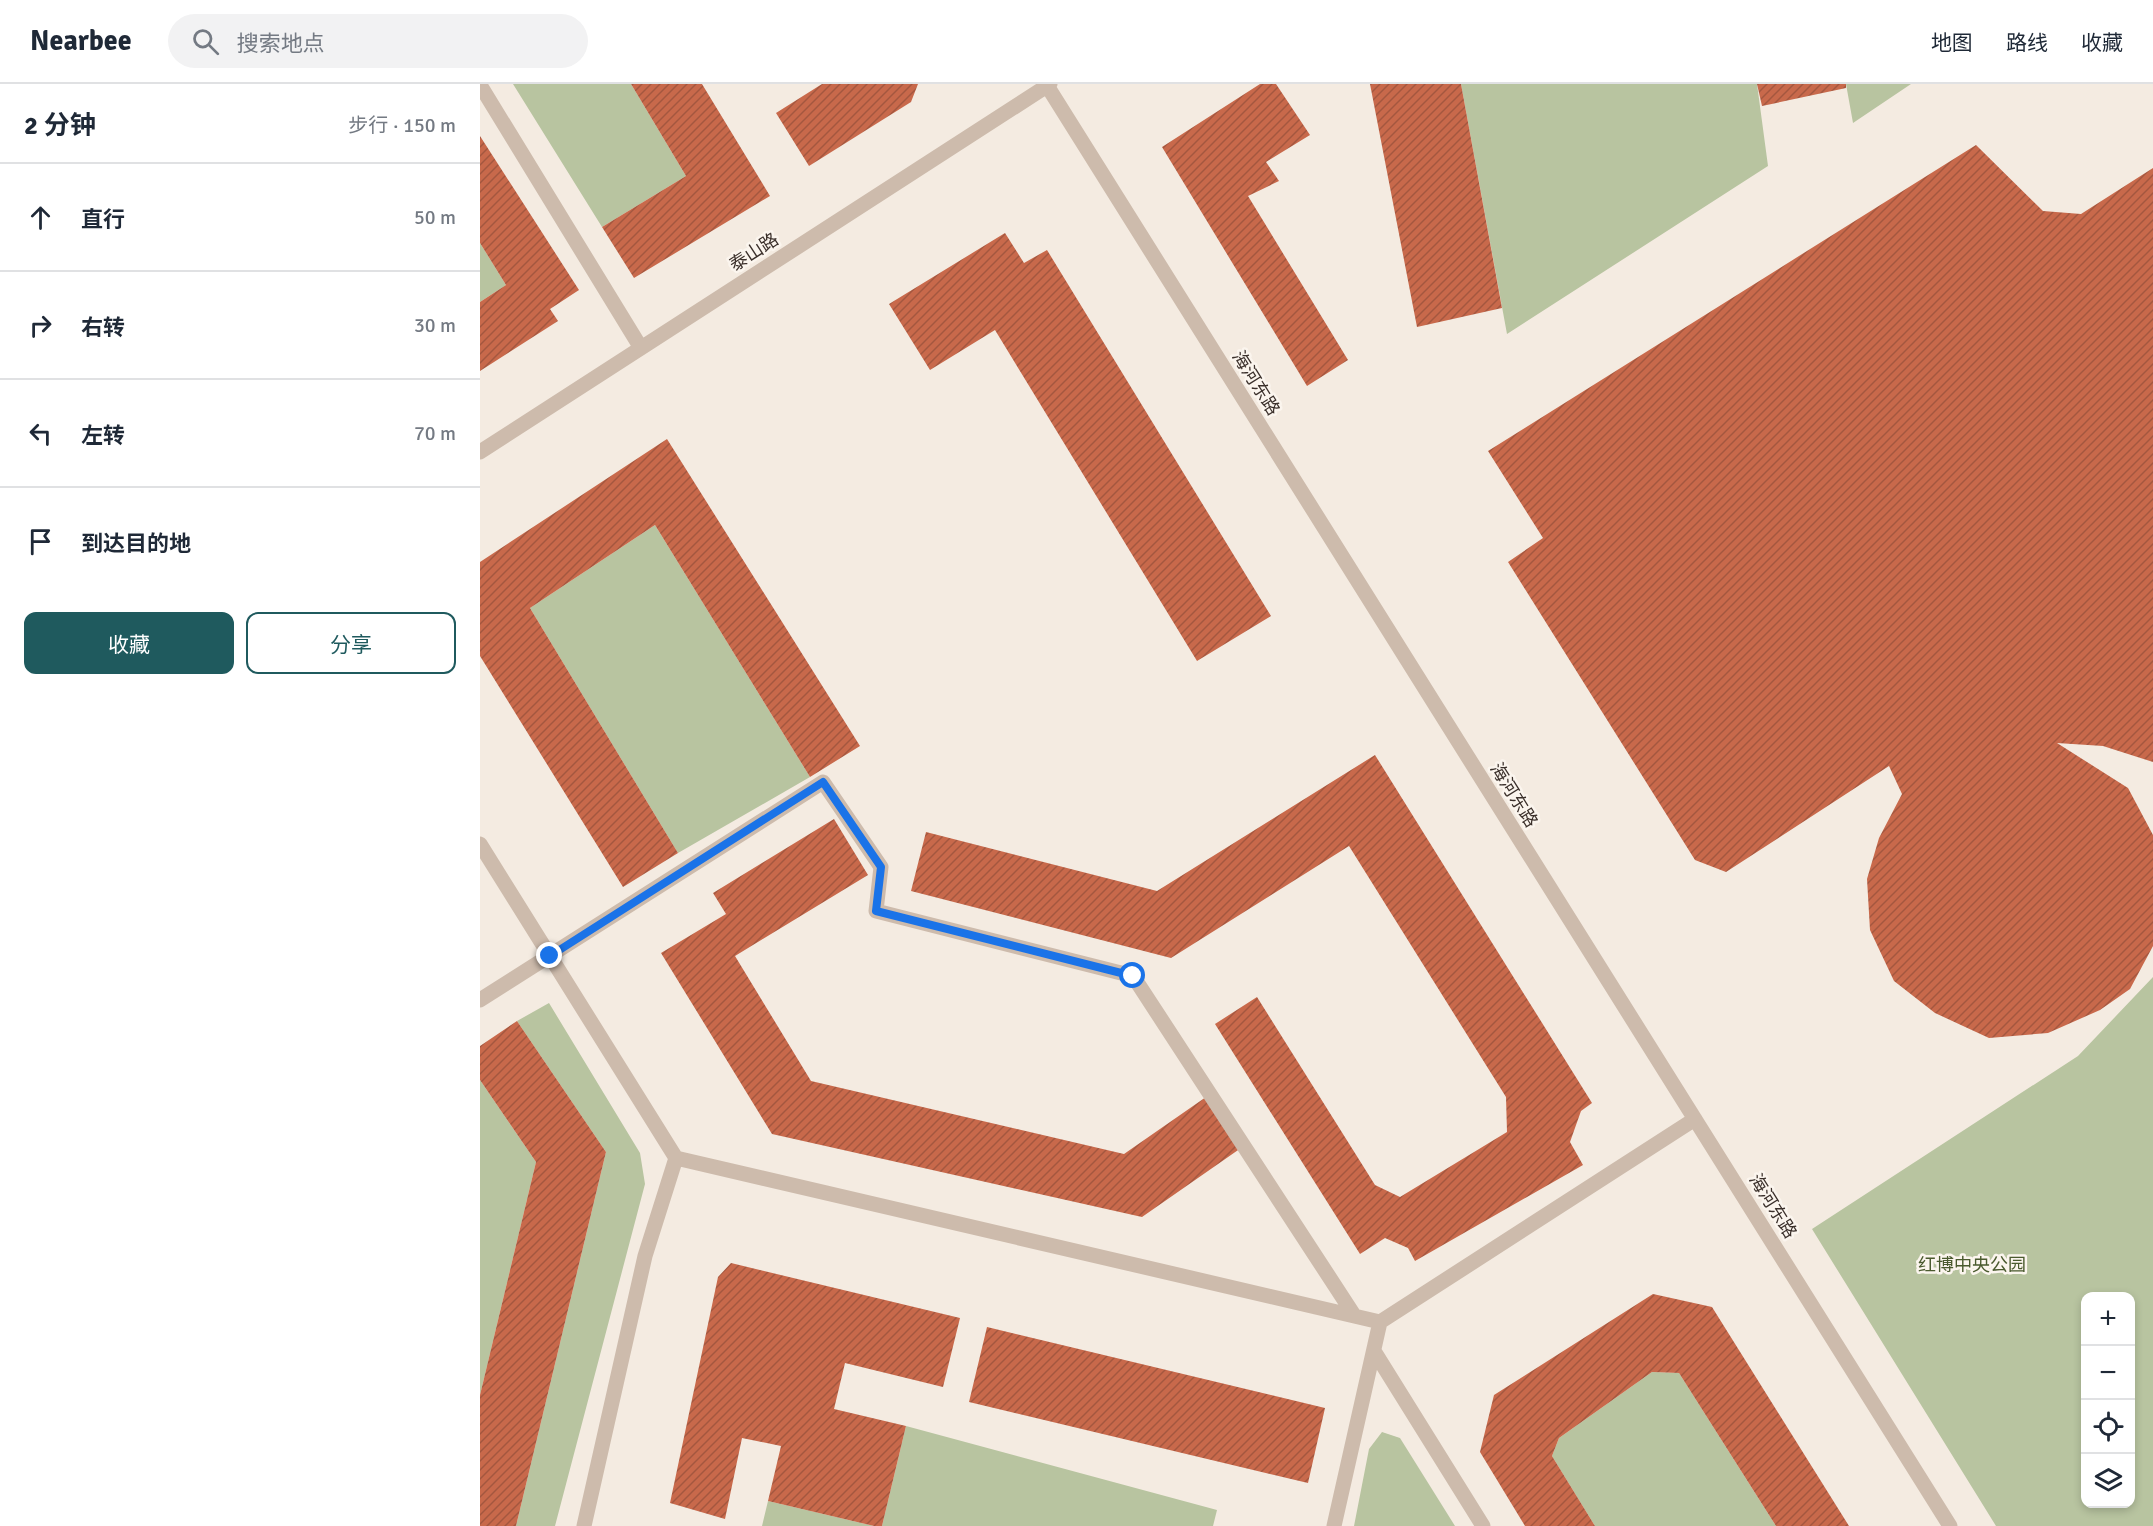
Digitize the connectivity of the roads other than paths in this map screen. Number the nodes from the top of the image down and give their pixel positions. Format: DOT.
graph roads {
  1 [pos="480,85"];
  2 [pos="1048,85"];
  3 [pos="641,348"];
  4 [pos="480,452"];
  5 [pos="480,844"];
  6 [pos="550,956"];
  7 [pos="480,1000"];
  8 [pos="1695,1119"];
  9 [pos="676,1158"];
  10 [pos="1354,1315"];
  11 [pos="1380,1322"];
  12 [pos="1374,1351"];
  13 [pos="584,1526"];
  14 [pos="1334,1526"];
  15 [pos="1484,1526"];
  16 [pos="1950,1526"];
  1 -- 3 [label="street"];
  2 -- 3 [label="street, 泰山路"];
  2 -- 8 [label="street, 海河东路"];
  3 -- 4 [label="street, 泰山路"];
  5 -- 6 [label="street"];
  6 -- 7 [label="street"];
  6 -- 9 [label="street"];
  6 -- 10 [label="street"];
  8 -- 11 [label="street"];
  8 -- 16 [label="street, 海河东路"];
  9 -- 10 [label="street"];
  9 -- 13 [label="street"];
  10 -- 11 [label="street"];
  11 -- 12 [label="street"];
  12 -- 14 [label="street"];
  12 -- 15 [label="street"];
}
